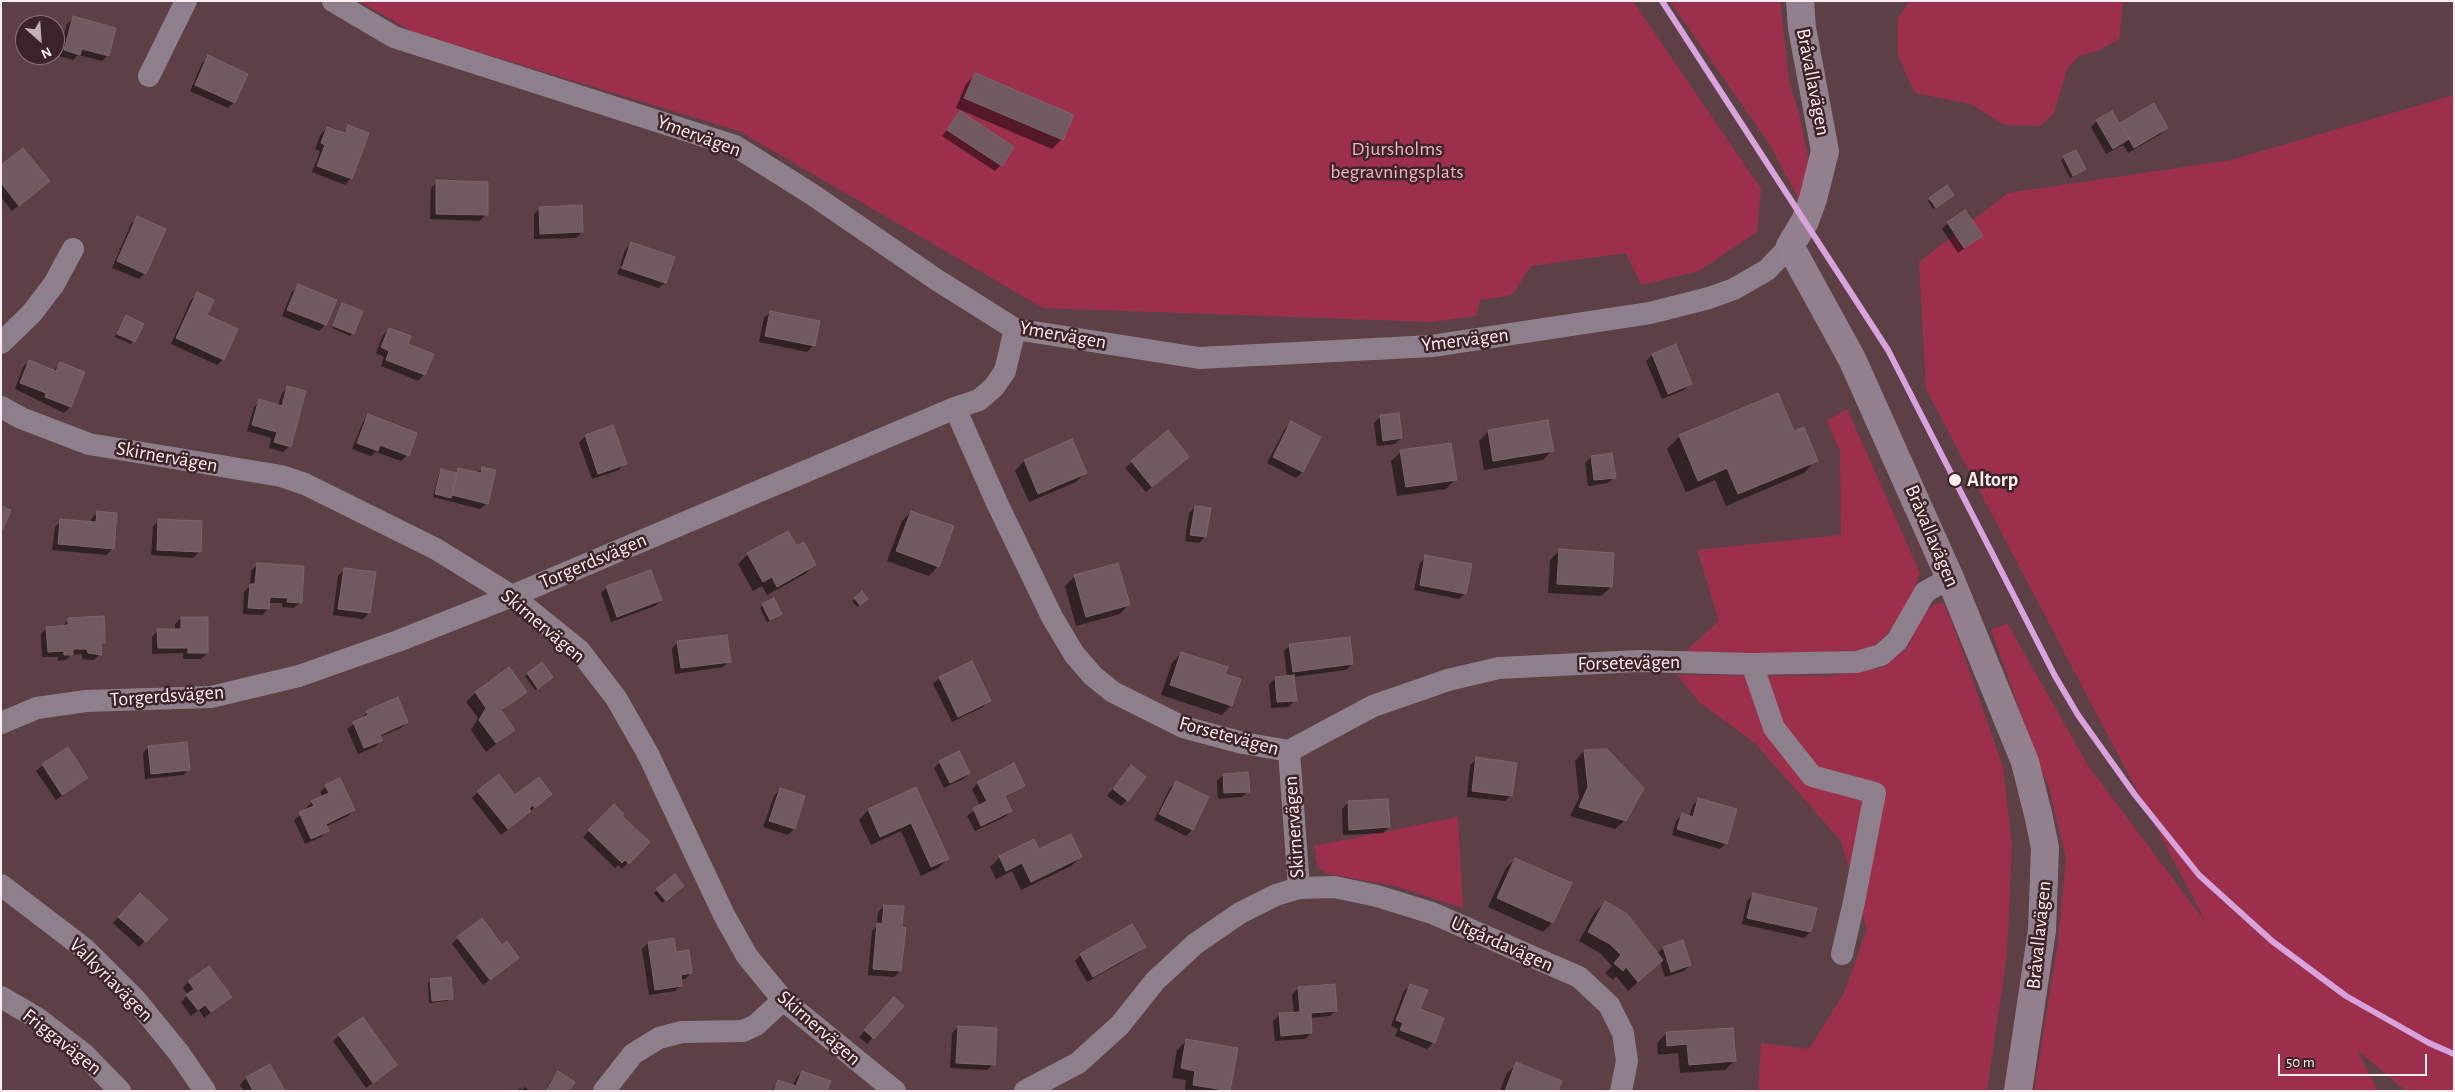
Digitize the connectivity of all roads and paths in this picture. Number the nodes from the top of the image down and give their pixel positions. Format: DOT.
graph roads {
  1 [pos="186,1"];
  2 [pos="333,1"];
  3 [pos="1800,1"];
  4 [pos="149,76"];
  5 [pos="1790,246"];
  6 [pos="73,248"];
  7 [pos="1015,330"];
  8 [pos="1,343"];
  9 [pos="1,407"];
  10 [pos="955,408"];
  11 [pos="1950,578"];
  12 [pos="512,596"];
  13 [pos="1752,664"];
  14 [pos="1,724"];
  15 [pos="1289,751"];
  16 [pos="1,885"];
  17 [pos="1299,888"];
  18 [pos="1842,954"];
  19 [pos="1,997"];
  20 [pos="783,1000"];
  21 [pos="120,1091"];
  22 [pos="205,1091"];
  23 [pos="604,1091"];
  24 [pos="895,1091"];
  25 [pos="1024,1091"];
  26 [pos="1621,1091"];
  27 [pos="2018,1091"];
  1 -- 4 [label="street"];
  2 -- 7 [label="street, Ymervägen"];
  3 -- 5 [label="street, Bråvallavägen"];
  5 -- 7 [label="street, Ymervägen"];
  5 -- 11 [label="street, Bråvallavägen"];
  6 -- 8 [label="street"];
  7 -- 10 [label="street, Torgerdsvägen"];
  9 -- 12 [label="street, Skirnervägen"];
  10 -- 12 [label="street, Torgerdsvägen"];
  10 -- 15 [label="street, Forsetevägen"];
  11 -- 13 [label="street, Forsetevägen"];
  11 -- 27 [label="street, Bråvallavägen"];
  12 -- 14 [label="street, Torgerdsvägen"];
  12 -- 20 [label="street, Skirnervägen"];
  13 -- 15 [label="street, Forsetevägen"];
  13 -- 18 [label="street"];
  15 -- 17 [label="street, Skirnervägen"];
  16 -- 22 [label="street, Valkyriavägen"];
  17 -- 25 [label="street, Skirnervägen"];
  17 -- 26 [label="street, Utgårdavägen"];
  19 -- 21 [label="street, Friggavägen"];
  20 -- 23 [label="street"];
  20 -- 24 [label="street, Skirnervägen"];
}
